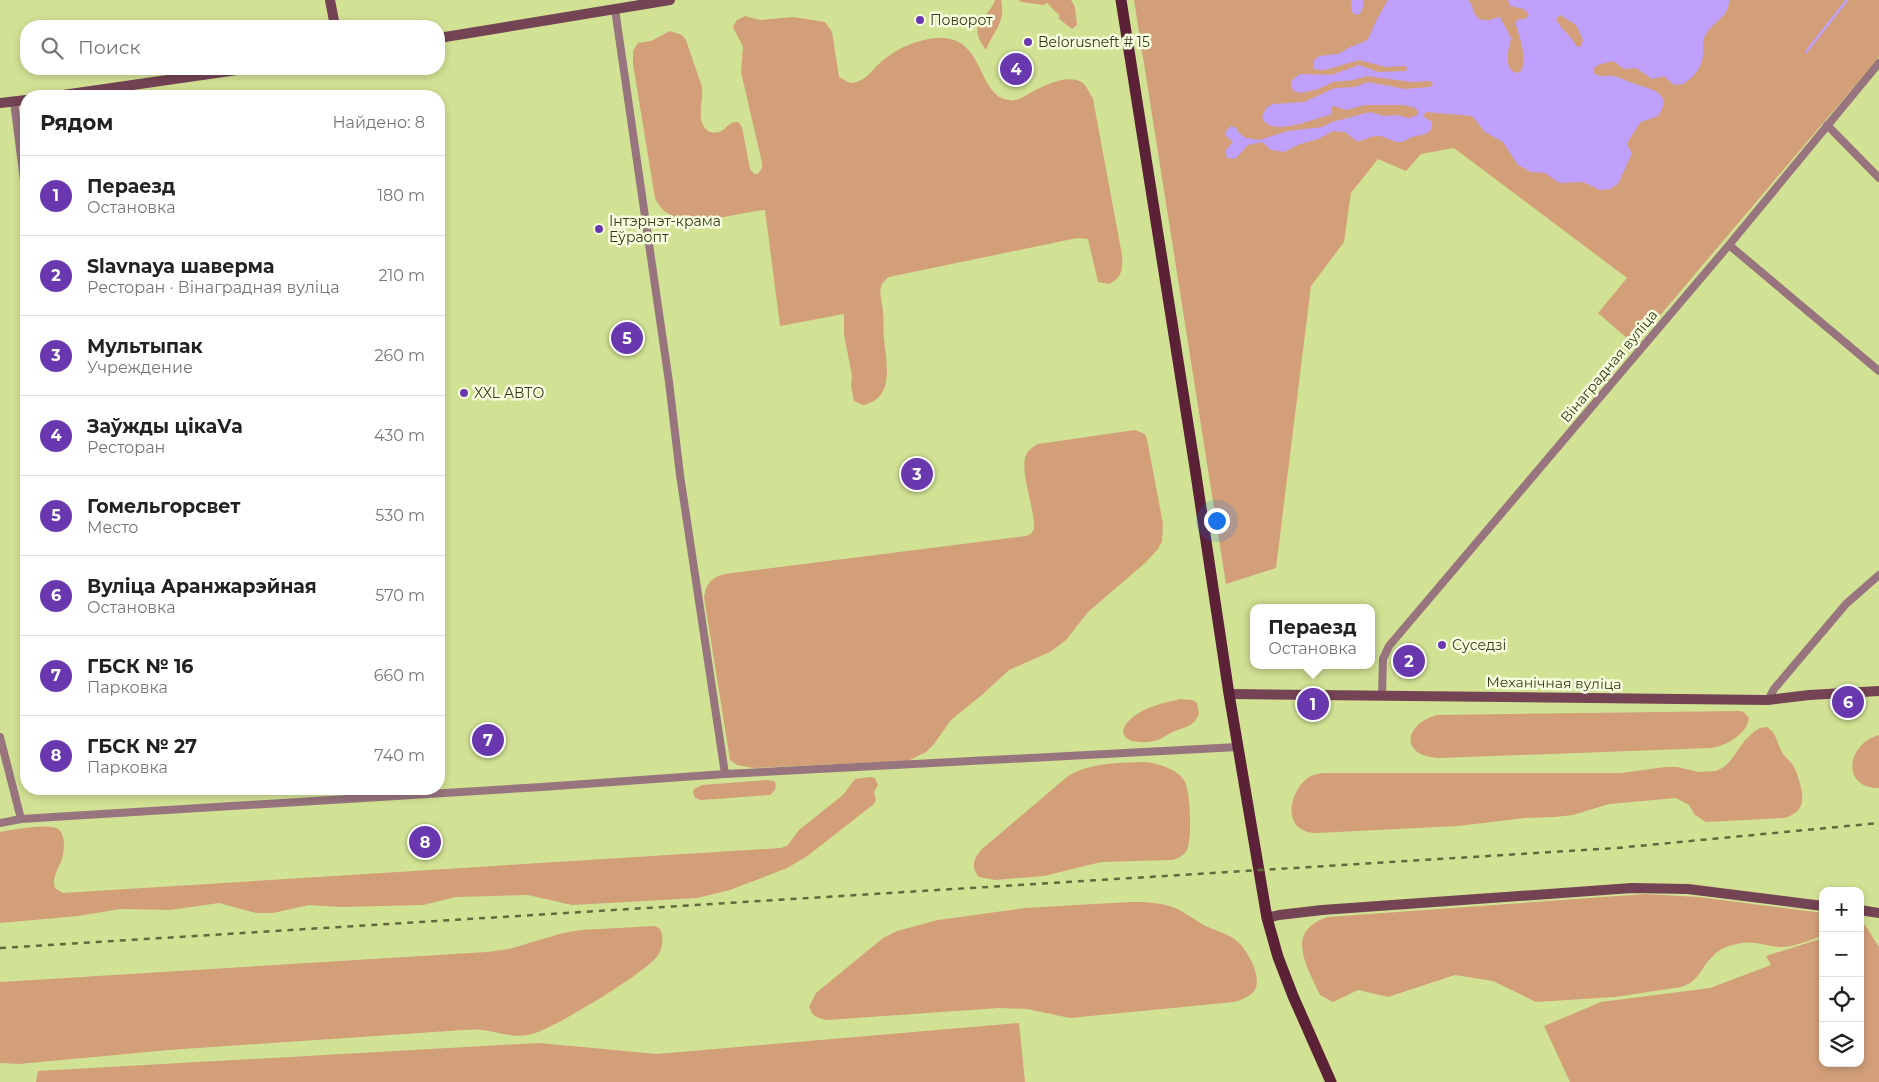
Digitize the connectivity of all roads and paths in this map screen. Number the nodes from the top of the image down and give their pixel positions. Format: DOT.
graph roads {
  1 [pos="330,0"];
  2 [pos="670,0"];
  3 [pos="1121,0"];
  4 [pos="615,9"];
  5 [pos="334,20"];
  6 [pos="445,37"];
  7 [pos="1879,64"];
  8 [pos="202,75"];
  9 [pos="98,90"];
  10 [pos="20,101"];
  11 [pos="14,102"];
  12 [pos="0,104"];
  13 [pos="1826,126"];
  14 [pos="20,149"];
  15 [pos="1879,178"];
  16 [pos="1728,245"];
  17 [pos="1879,371"];
  18 [pos="1879,575"];
  19 [pos="1879,691"];
  20 [pos="1229,694"];
  21 [pos="1382,695"];
  22 [pos="1768,700"];
  23 [pos="0,737"];
  24 [pos="1238,747"];
  25 [pos="725,774"];
  26 [pos="445,794"];
  27 [pos="424,795"];
  28 [pos="21,819"];
  29 [pos="0,823"];
  30 [pos="1819,905"];
  31 [pos="1864,911"];
  32 [pos="1879,913"];
  33 [pos="1267,918"];
  34 [pos="1331,1082"];
  1 -- 5 [label="street"];
  2 -- 4 [label="street"];
  3 -- 20 [label="main road"];
  4 -- 6 [label="street"];
  4 -- 25 [label="street"];
  7 -- 13 [label="street, Вінаградная вуліца"];
  8 -- 9 [label="street"];
  10 -- 11 [label="street"];
  11 -- 12 [label="street"];
  11 -- 14 [label="street"];
  13 -- 15 [label="street"];
  13 -- 16 [label="street, Вінаградная вуліца"];
  16 -- 17 [label="street"];
  16 -- 21 [label="street, Вінаградная вуліца"];
  18 -- 22 [label="street"];
  19 -- 22 [label="street, Механічная вуліца"];
  20 -- 21 [label="street, Механічная вуліца"];
  20 -- 24 [label="main road"];
  21 -- 22 [label="street, Механічная вуліца"];
  23 -- 28 [label="street"];
  24 -- 25 [label="street"];
  24 -- 33 [label="main road"];
  25 -- 26 [label="street"];
  27 -- 28 [label="street"];
  28 -- 29 [label="street"];
  30 -- 33 [label="street"];
  31 -- 32 [label="street"];
  33 -- 34 [label="main road"];
}
